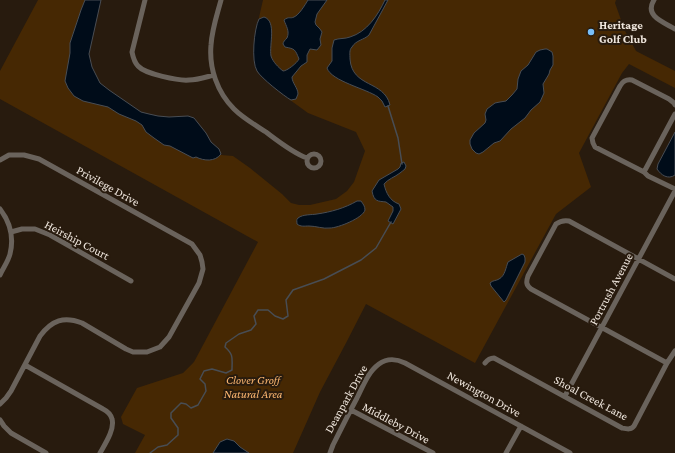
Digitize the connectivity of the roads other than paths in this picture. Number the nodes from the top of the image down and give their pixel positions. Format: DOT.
graph roads {
  1 [pos="145,0"];
  2 [pos="221,0"];
  3 [pos="654,0"];
  4 [pos="675,29"];
  5 [pos="214,75"];
  6 [pos="675,105"];
  7 [pos="675,114"];
  8 [pos="307,158"];
  9 [pos="0,160"];
  10 [pos="644,172"];
  11 [pos="675,190"];
  12 [pos="0,209"];
  13 [pos="11,232"];
  14 [pos="638,259"];
  15 [pos="0,275"];
  16 [pos="675,279"];
  17 [pos="131,281"];
  18 [pos="601,327"];
  19 [pos="675,351"];
  20 [pos="386,360"];
  21 [pos="485,363"];
  22 [pos="667,363"];
  23 [pos="25,365"];
  24 [pos="564,396"];
  25 [pos="0,404"];
  26 [pos="351,410"];
  27 [pos="0,420"];
  28 [pos="521,426"];
  29 [pos="46,453"];
  30 [pos="100,453"];
  31 [pos="330,453"];
  32 [pos="433,453"];
  33 [pos="506,453"];
  34 [pos="570,453"];
  1 -- 5 [label="street"];
  2 -- 5 [label="street"];
  3 -- 4 [label="street"];
  5 -- 8 [label="street"];
  6 -- 10 [label="street"];
  7 -- 10 [label="street"];
  9 -- 23 [label="street, Privilege Drive"];
  10 -- 11 [label="street"];
  11 -- 14 [label="street, Portrush Avenue"];
  12 -- 13 [label="street"];
  13 -- 15 [label="street"];
  13 -- 17 [label="street, Heirship Court"];
  14 -- 16 [label="street"];
  14 -- 18 [label="street, Portrush Avenue"];
  14 -- 18 [label="street"];
  18 -- 22 [label="street"];
  18 -- 24 [label="street, Portrush Avenue"];
  19 -- 22 [label="street, Shoal Creek Lane"];
  20 -- 26 [label="street, Deanpark Drive"];
  20 -- 28 [label="street, Newington Drive"];
  21 -- 24 [label="street, Shoal Creek Lane"];
  22 -- 24 [label="street, Shoal Creek Lane"];
  23 -- 25 [label="street"];
  23 -- 30 [label="street"];
  26 -- 31 [label="street, Deanpark Drive"];
  26 -- 32 [label="street, Middleby Drive"];
  27 -- 29 [label="street"];
  28 -- 33 [label="street"];
  28 -- 34 [label="street, Newington Drive"];
}
